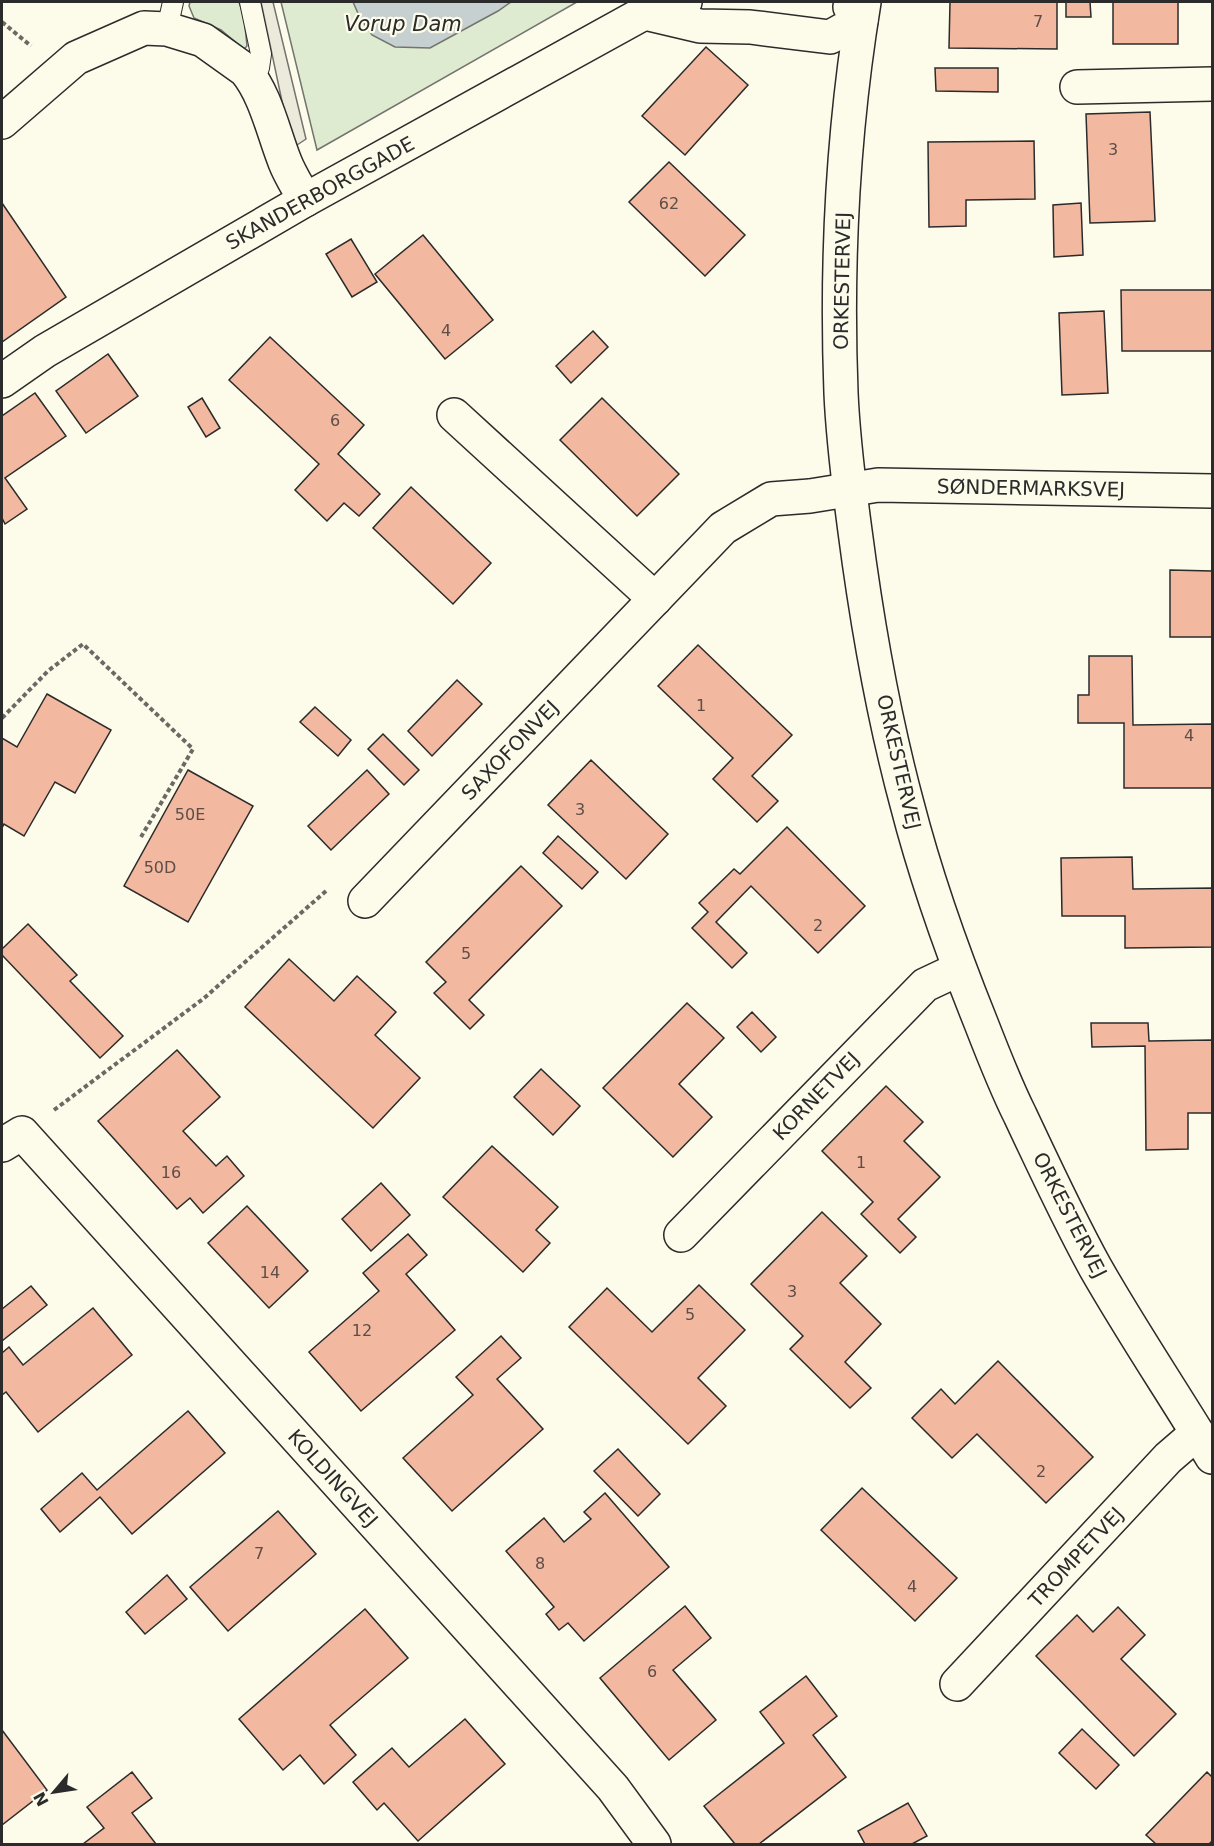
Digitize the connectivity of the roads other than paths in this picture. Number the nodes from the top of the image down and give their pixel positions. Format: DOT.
graph roads {
  1 [pos="250,2"];
  2 [pos="685,2"];
  3 [pos="857,8"];
  4 [pos="644,13"];
  5 [pos="170,15"];
  6 [pos="250,76"];
  7 [pos="1212,84"];
  8 [pos="1077,87"];
  9 [pos="2,122"];
  10 [pos="305,200"];
  11 [pos="2,381"];
  12 [pos="454,415"];
  13 [pos="850,488"];
  14 [pos="1212,491"];
  15 [pos="655,598"];
  16 [pos="365,901"];
  17 [pos="959,969"];
  18 [pos="12,1139"];
  19 [pos="681,1235"];
  20 [pos="1205,1445"];
  21 [pos="957,1684"];
  22 [pos="654,1845"];
  1 -- 6 [label="lane"];
  2 -- 4 [label="street, SKANDERBORGGADE"];
  3 -- 4 [label="street"];
  3 -- 13 [label="street, ORKESTERVEJ"];
  4 -- 10 [label="street, SKANDERBORGGADE"];
  5 -- 6 [label="street"];
  5 -- 9 [label="street"];
  6 -- 10 [label="street"];
  7 -- 8 [label="street"];
  10 -- 11 [label="street, SKANDERBORGGADE"];
  12 -- 15 [label="street"];
  13 -- 14 [label="street, SØNDERMARKSVEJ"];
  13 -- 15 [label="street, SAXOFONVEJ"];
  13 -- 17 [label="street, ORKESTERVEJ"];
  15 -- 16 [label="street, SAXOFONVEJ"];
  17 -- 19 [label="street, KORNETVEJ"];
  17 -- 20 [label="street, ORKESTERVEJ"];
  18 -- 22 [label="street, KOLDINGVEJ"];
  20 -- 21 [label="street, TROMPETVEJ"];
}
